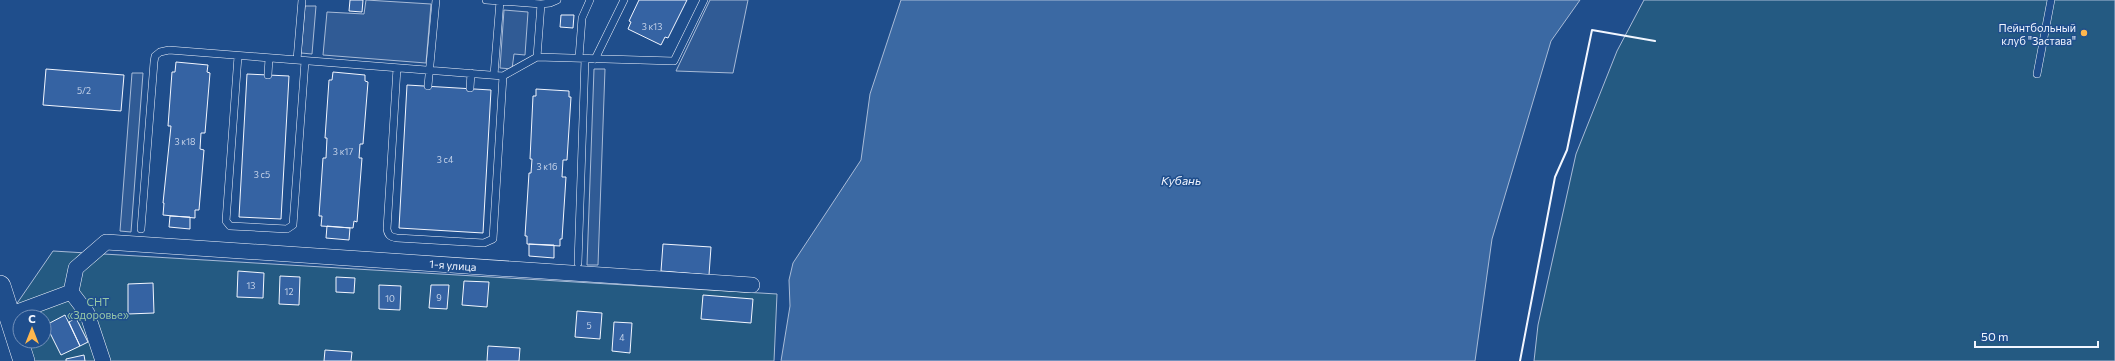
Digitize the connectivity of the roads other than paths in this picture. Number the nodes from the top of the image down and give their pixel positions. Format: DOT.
graph roads {
  1 [pos="302,0"];
  2 [pos="436,0"];
  3 [pos="486,0"];
  4 [pos="557,0"];
  5 [pos="590,0"];
  6 [pos="624,0"];
  7 [pos="704,0"];
  8 [pos="2051,0"];
  9 [pos="500,1"];
  10 [pos="541,4"];
  11 [pos="238,56"];
  12 [pos="537,57"];
  13 [pos="269,58"];
  14 [pos="582,58"];
  15 [pos="595,59"];
  16 [pos="297,60"];
  17 [pos="305,61"];
  18 [pos="397,68"];
  19 [pos="429,70"];
  20 [pos="471,74"];
  21 [pos="2037,74"];
  22 [pos="268,75"];
  23 [pos="494,75"];
  24 [pos="503,76"];
  25 [pos="428,86"];
  26 [pos="470,88"];
  27 [pos="141,229"];
  28 [pos="578,263"];
  29 [pos="752,285"];
  30 [pos="0,286"];
  31 [pos="71,292"];
  32 [pos="9,315"];
  33 [pos="24,361"];
  34 [pos="103,361"];
  1 -- 16 [label="lane"];
  2 -- 19 [label="lane"];
  3 -- 9 [label="lane"];
  4 -- 10 [label="lane"];
  5 -- 14 [label="lane"];
  6 -- 15 [label="lane"];
  7 -- 15 [label="lane"];
  8 -- 21 [label="lane"];
  9 -- 10 [label="lane"];
  9 -- 23 [label="lane"];
  10 -- 12 [label="lane"];
  11 -- 13 [label="lane"];
  11 -- 17 [label="lane"];
  11 -- 27 [label="lane"];
  12 -- 14 [label="lane"];
  12 -- 24 [label="lane"];
  13 -- 16 [label="lane"];
  13 -- 22 [label="lane"];
  14 -- 15 [label="lane"];
  14 -- 28 [label="lane"];
  16 -- 17 [label="lane"];
  17 -- 18 [label="lane"];
  18 -- 19 [label="lane"];
  18 -- 24 [label="lane"];
  19 -- 20 [label="lane"];
  19 -- 25 [label="lane"];
  20 -- 23 [label="lane"];
  20 -- 26 [label="lane"];
  23 -- 24 [label="lane"];
  29 -- 31 [label="street, 1-я улица"];
  30 -- 32 [label="street"];
  31 -- 32 [label="street"];
  31 -- 34 [label="street"];
  32 -- 33 [label="street"];
}
